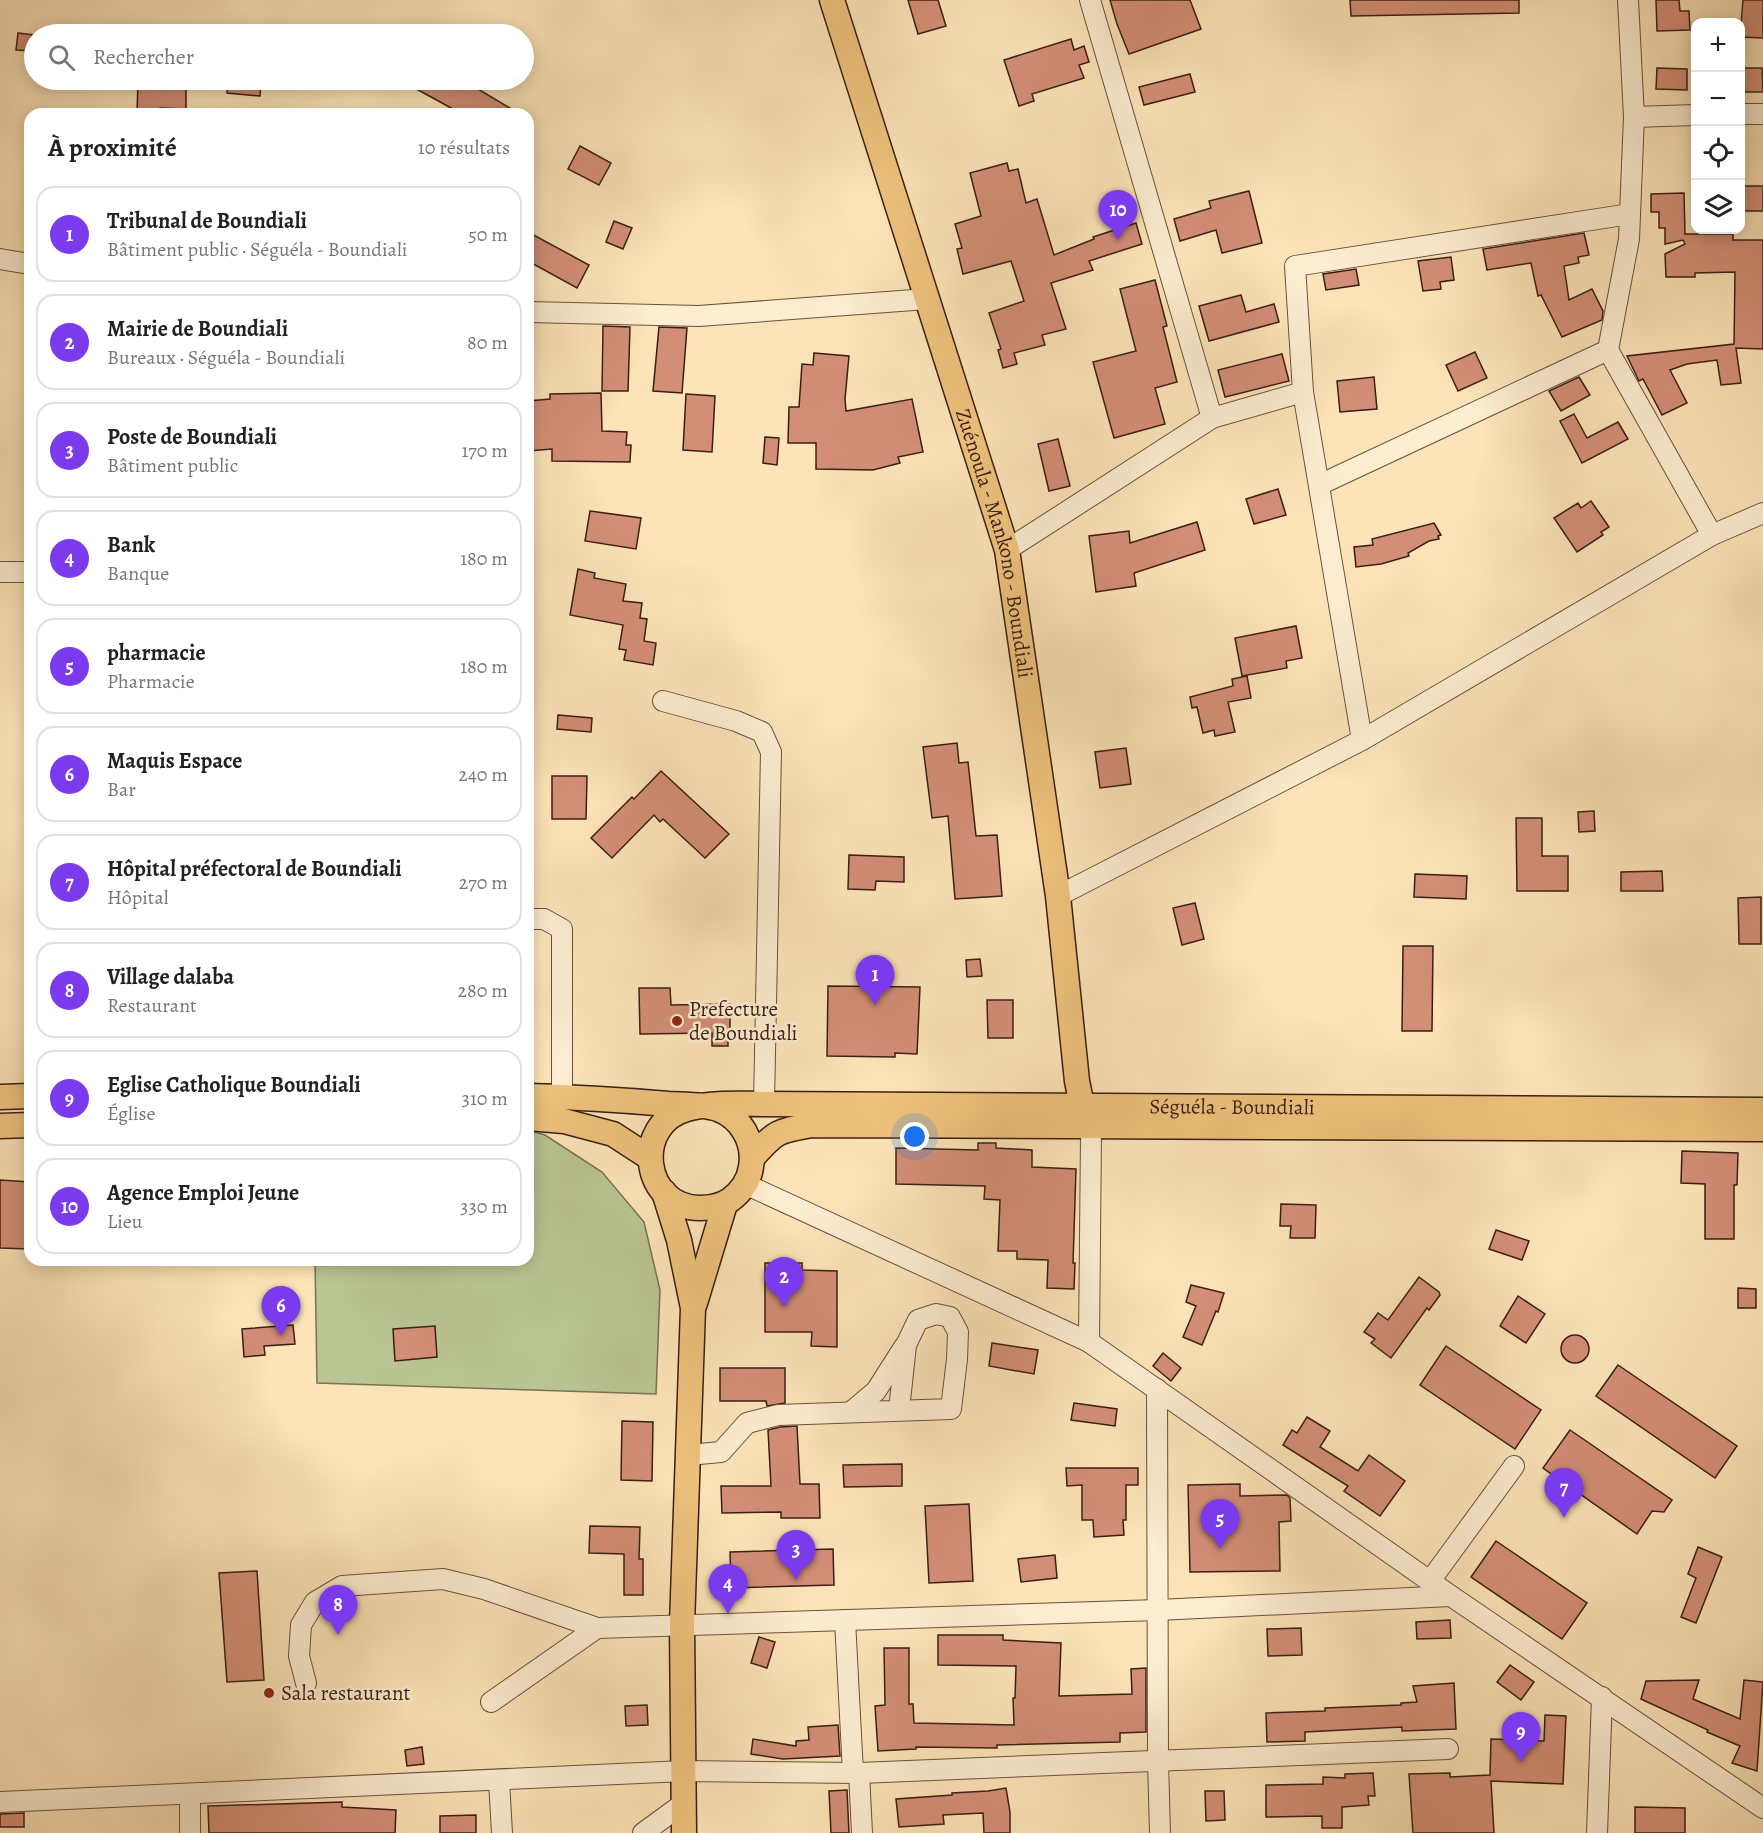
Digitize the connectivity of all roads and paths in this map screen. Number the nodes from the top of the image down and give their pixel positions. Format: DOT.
graph roads {
  1 [pos="832,0"];
  2 [pos="1090,0"];
  3 [pos="1628,0"];
  4 [pos="1745,114"];
  5 [pos="1763,114"];
  6 [pos="1691,115"];
  7 [pos="1634,117"];
  8 [pos="1630,214"];
  9 [pos="0,259"];
  10 [pos="24,263"];
  11 [pos="927,299"];
  12 [pos="534,312"];
  13 [pos="1608,350"];
  14 [pos="1303,392"];
  15 [pos="1212,418"];
  16 [pos="1319,485"];
  17 [pos="1763,513"];
  18 [pos="1712,535"];
  19 [pos="1007,550"];
  20 [pos="0,572"];
  21 [pos="24,572"];
  22 [pos="663,701"];
  23 [pos="1362,740"];
  24 [pos="1058,896"];
  25 [pos="534,919"];
  26 [pos="24,1096"];
  27 [pos="534,1096"];
  28 [pos="0,1097"];
  29 [pos="562,1097"];
  30 [pos="764,1104"];
  31 [pos="703,1107"];
  32 [pos="1763,1110"];
  33 [pos="1086,1115"];
  34 [pos="534,1118"];
  35 [pos="24,1125"];
  36 [pos="0,1126"];
  37 [pos="1763,1129"];
  38 [pos="753,1157"];
  39 [pos="650,1158"];
  40 [pos="745,1184"];
  41 [pos="664,1192"];
  42 [pos="725,1203"];
  43 [pos="693,1308"];
  44 [pos="1089,1342"];
  45 [pos="906,1345"];
  46 [pos="1157,1389"];
  47 [pos="900,1410"];
  48 [pos="851,1412"];
  49 [pos="688,1455"];
  50 [pos="1514,1466"];
  51 [pos="1430,1581"];
  52 [pos="1451,1596"];
  53 [pos="1158,1610"];
  54 [pos="845,1620"];
  55 [pos="682,1625"];
  56 [pos="597,1628"];
  57 [pos="306,1683"];
  58 [pos="1602,1697"];
  59 [pos="491,1702"];
  60 [pos="1448,1749"];
  61 [pos="1158,1761"];
  62 [pos="684,1771"];
  63 [pos="856,1773"];
  64 [pos="499,1781"];
  65 [pos="190,1794"];
  66 [pos="0,1802"];
  67 [pos="684,1803"];
  68 [pos="1763,1808"];
  69 [pos="190,1833"];
  70 [pos="502,1833"];
  71 [pos="644,1833"];
  72 [pos="684,1833"];
  73 [pos="862,1833"];
  74 [pos="1160,1833"];
  75 [pos="1597,1833"];
  1 -- 11 [label="main road, Zuénoula - Mankono - Boundiali"];
  2 -- 15 [label="street"];
  3 -- 7 [label="street"];
  4 -- 5 [label="street"];
  6 -- 7 [label="street"];
  7 -- 8 [label="street"];
  8 -- 13 [label="street"];
  8 -- 14 [label="street"];
  9 -- 10 [label="street"];
  11 -- 12 [label="street"];
  11 -- 19 [label="main road, Zuénoula - Mankono - Boundiali"];
  13 -- 16 [label="street"];
  13 -- 18 [label="street"];
  14 -- 15 [label="street"];
  14 -- 16 [label="street"];
  15 -- 19 [label="street"];
  16 -- 23 [label="street"];
  17 -- 18 [label="street"];
  18 -- 23 [label="street"];
  19 -- 24 [label="main road, Zuénoula - Mankono - Boundiali"];
  20 -- 21 [label="street"];
  22 -- 30 [label="street"];
  23 -- 24 [label="street"];
  24 -- 33 [label="main road, Zuénoula - Mankono - Boundiali"];
  25 -- 29 [label="street"];
  26 -- 28 [label="main road"];
  27 -- 29 [label="main road"];
  29 -- 31 [label="main road"];
  30 -- 31 [label="main road, Séguéla - Boundiali"];
  30 -- 33 [label="main road, Séguéla - Boundiali"];
  31 -- 38 [label="main road"];
  31 -- 39 [label="main road, Séguéla - Boundiali"];
  32 -- 33 [label="main road, Séguéla - Boundiali"];
  33 -- 37 [label="main road, Séguéla - Boundiali"];
  33 -- 38 [label="main road, Séguéla - Boundiali"];
  33 -- 44 [label="street"];
  34 -- 39 [label="main road"];
  35 -- 36 [label="main road"];
  38 -- 40 [label="main road, Séguéla - Boundiali"];
  39 -- 41 [label="main road"];
  40 -- 42 [label="main road, Séguéla - Boundiali"];
  40 -- 44 [label="street"];
  41 -- 42 [label="main road"];
  41 -- 43 [label="main road"];
  42 -- 43 [label="main road"];
  43 -- 49 [label="main road"];
  44 -- 46 [label="street"];
  45 -- 47 [label="street"];
  45 -- 47 [label="street"];
  45 -- 48 [label="street"];
  46 -- 51 [label="street"];
  46 -- 53 [label="street"];
  47 -- 48 [label="street"];
  48 -- 49 [label="street"];
  49 -- 55 [label="main road"];
  50 -- 51 [label="street"];
  51 -- 52 [label="street"];
  52 -- 53 [label="street"];
  52 -- 58 [label="street"];
  53 -- 54 [label="street"];
  53 -- 61 [label="street"];
  54 -- 55 [label="street"];
  54 -- 63 [label="street"];
  55 -- 56 [label="street"];
  55 -- 62 [label="main road"];
  56 -- 57 [label="street"];
  56 -- 59 [label="street"];
  58 -- 68 [label="street"];
  58 -- 75 [label="street"];
  60 -- 61 [label="street"];
  61 -- 63 [label="street"];
  61 -- 74 [label="street"];
  62 -- 63 [label="street"];
  62 -- 64 [label="street"];
  62 -- 67 [label="main road"];
  63 -- 73 [label="street"];
  64 -- 65 [label="street"];
  64 -- 70 [label="street"];
  65 -- 66 [label="street"];
  65 -- 69 [label="street"];
  67 -- 71 [label="street"];
  67 -- 72 [label="main road"];
}
